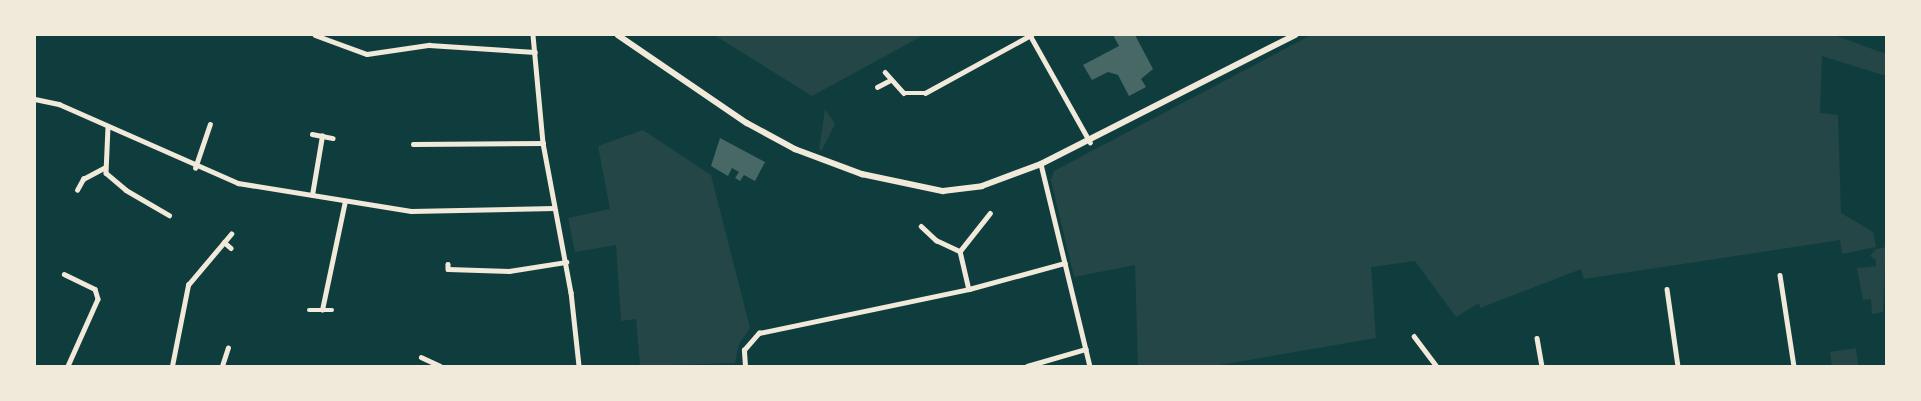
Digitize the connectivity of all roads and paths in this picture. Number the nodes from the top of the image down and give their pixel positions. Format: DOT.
graph roads {
  1 [pos="315,35"];
  2 [pos="533,35"];
  3 [pos="618,35"];
  4 [pos="1030,35"];
  5 [pos="1294,35"];
  6 [pos="535,52"];
  7 [pos="885,72"];
  8 [pos="889,81"];
  9 [pos="877,87"];
  10 [pos="35,99"];
  11 [pos="210,124"];
  12 [pos="108,127"];
  13 [pos="312,134"];
  14 [pos="322,136"];
  15 [pos="332,138"];
  16 [pos="1090,142"];
  17 [pos="543,143"];
  18 [pos="413,144"];
  19 [pos="1041,164"];
  20 [pos="104,168"];
  21 [pos="195,168"];
  22 [pos="77,190"];
  23 [pos="312,195"];
  24 [pos="345,201"];
  25 [pos="554,208"];
  26 [pos="990,213"];
  27 [pos="170,215"];
  28 [pos="921,226"];
  29 [pos="231,234"];
  30 [pos="224,242"];
  31 [pos="231,248"];
  32 [pos="960,250"];
  33 [pos="566,262"];
  34 [pos="1065,263"];
  35 [pos="448,264"];
  36 [pos="64,274"];
  37 [pos="1780,275"];
  38 [pos="969,289"];
  39 [pos="1667,289"];
  40 [pos="310,310"];
  41 [pos="322,310"];
  42 [pos="332,310"];
  43 [pos="1414,336"];
  44 [pos="1537,338"];
  45 [pos="228,348"];
  46 [pos="1086,349"];
  47 [pos="421,357"];
  48 [pos="68,366"];
  49 [pos="172,366"];
  50 [pos="222,366"];
  51 [pos="440,366"];
  52 [pos="579,366"];
  53 [pos="745,366"];
  54 [pos="1027,366"];
  55 [pos="1090,366"];
  56 [pos="1437,366"];
  57 [pos="1542,366"];
  58 [pos="1678,366"];
  59 [pos="1794,366"];
  1 -- 6 [label="street"];
  2 -- 6 [label="street"];
  3 -- 19 [label="street"];
  4 -- 8 [label="street"];
  4 -- 16 [label="street"];
  5 -- 16 [label="street"];
  6 -- 17 [label="street"];
  7 -- 8 [label="street"];
  8 -- 9 [label="street"];
  10 -- 12 [label="street"];
  11 -- 21 [label="street"];
  12 -- 20 [label="street"];
  12 -- 21 [label="street"];
  13 -- 14 [label="street"];
  14 -- 15 [label="street"];
  14 -- 23 [label="street"];
  16 -- 19 [label="street"];
  17 -- 18 [label="street"];
  17 -- 25 [label="street"];
  19 -- 34 [label="street"];
  20 -- 22 [label="street"];
  20 -- 27 [label="street"];
  21 -- 23 [label="street"];
  23 -- 24 [label="street"];
  24 -- 25 [label="street"];
  24 -- 41 [label="street"];
  25 -- 33 [label="street"];
  26 -- 32 [label="street"];
  28 -- 32 [label="street"];
  29 -- 30 [label="street"];
  30 -- 31 [label="street"];
  30 -- 49 [label="street"];
  32 -- 38 [label="street"];
  33 -- 35 [label="street"];
  33 -- 52 [label="street"];
  34 -- 38 [label="street"];
  34 -- 46 [label="street"];
  36 -- 48 [label="street"];
  37 -- 59 [label="street"];
  38 -- 53 [label="street"];
  39 -- 58 [label="street"];
  40 -- 41 [label="street"];
  41 -- 42 [label="street"];
  43 -- 56 [label="street"];
  44 -- 57 [label="street"];
  45 -- 50 [label="street"];
  46 -- 54 [label="street"];
  46 -- 55 [label="street"];
  47 -- 51 [label="street"];
}
